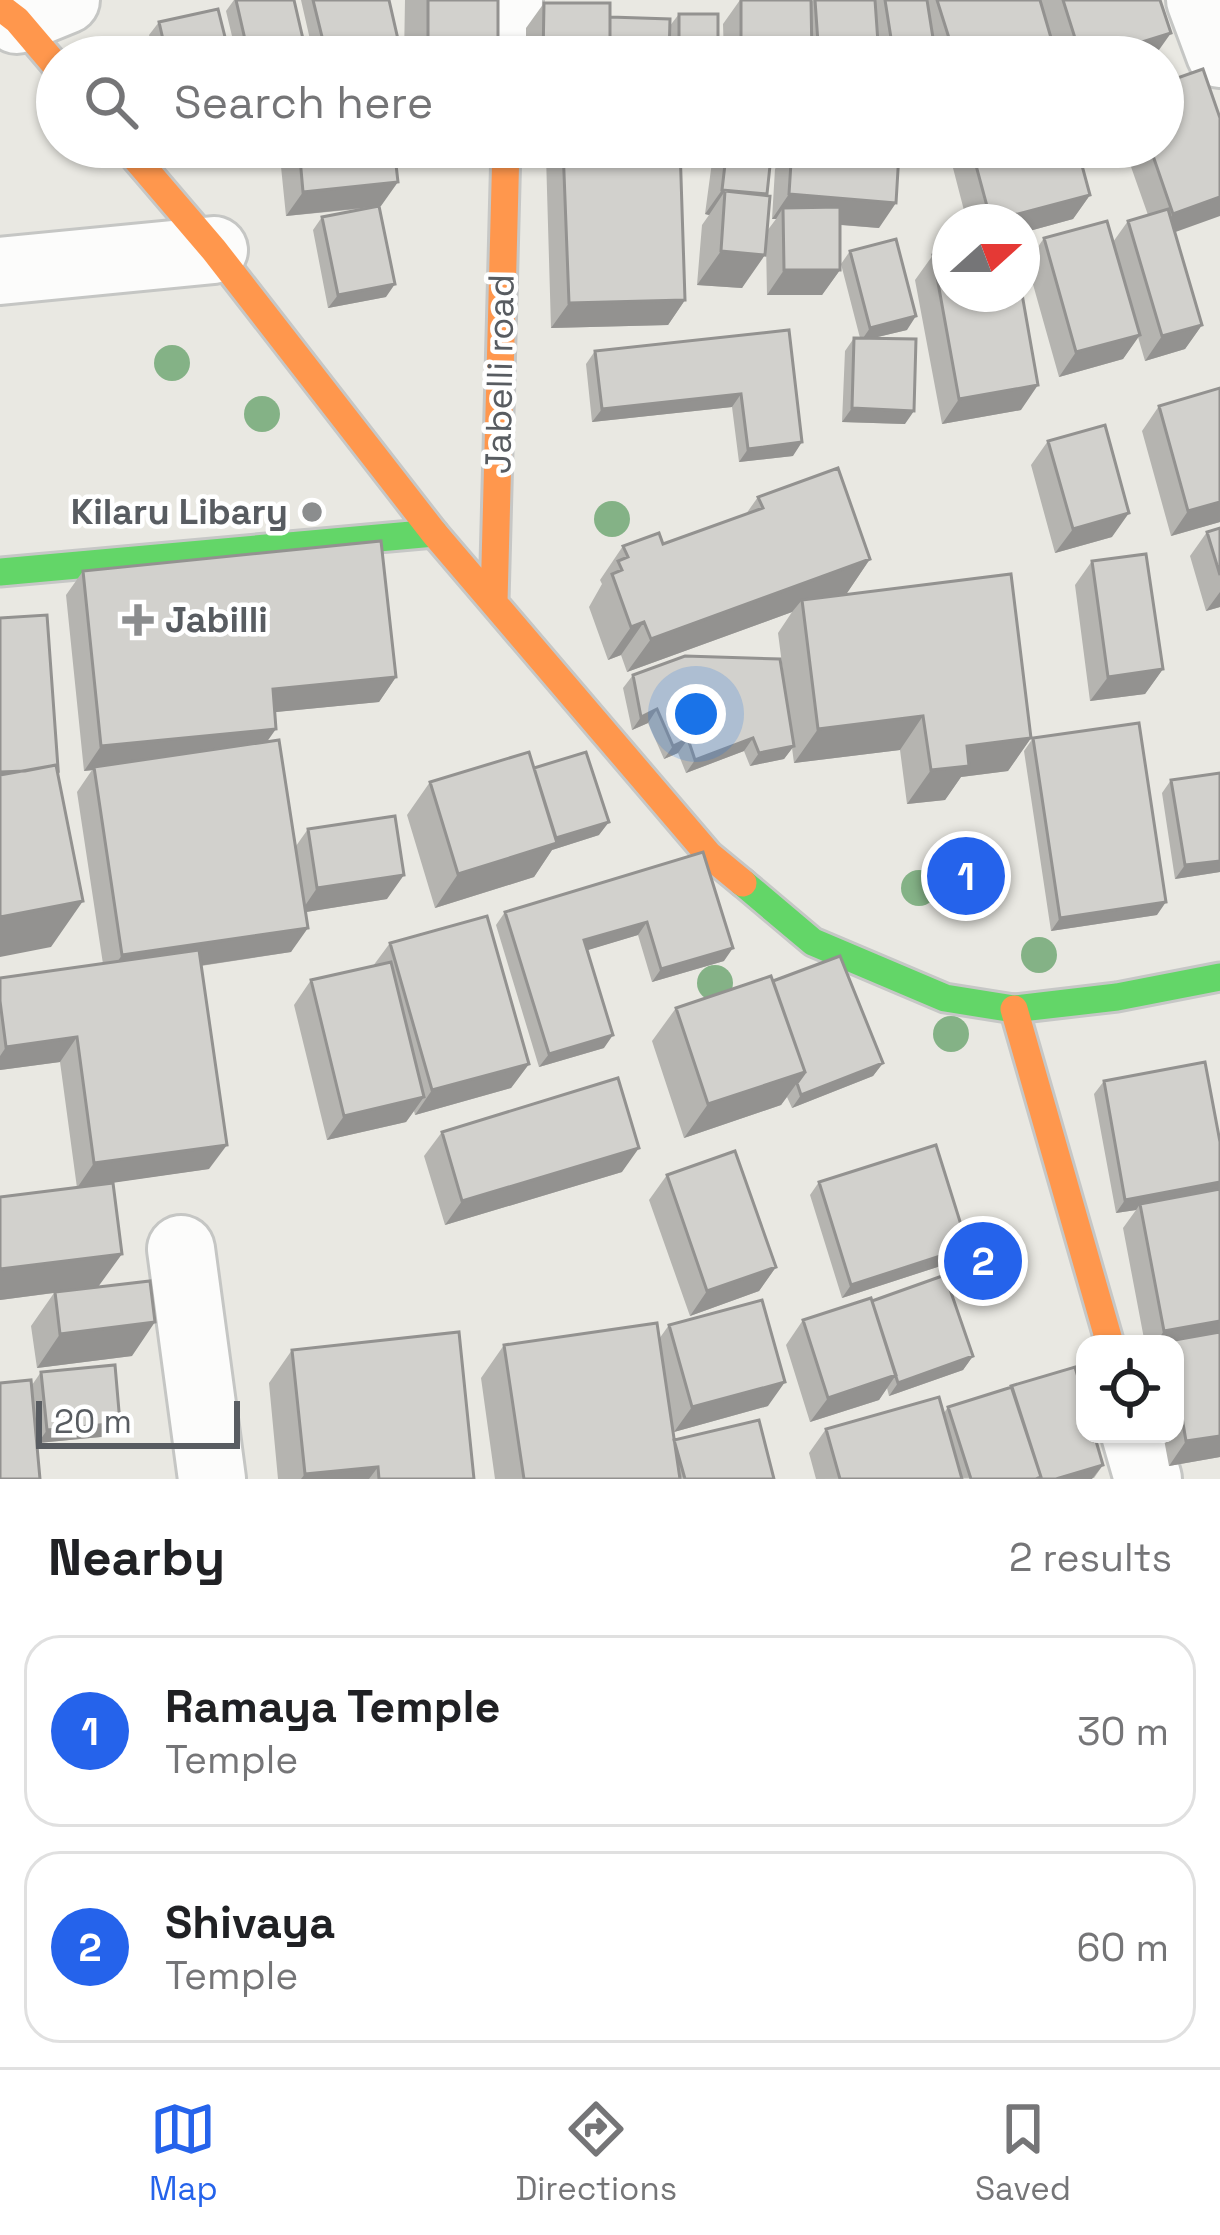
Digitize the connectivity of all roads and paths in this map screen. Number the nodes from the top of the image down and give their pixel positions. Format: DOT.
graph roads {
  1 [pos="509,0"];
  2 [pos="1200,0"];
  3 [pos="508,36"];
  4 [pos="1220,54"];
  5 [pos="144,168"];
  6 [pos="505,168"];
  7 [pos="214,250"];
  8 [pos="0,271"];
  9 [pos="434,533"];
  10 [pos="0,572"];
  11 [pos="494,602"];
  12 [pos="1220,977"];
  13 [pos="1014,1009"];
  14 [pos="181,1249"];
  15 [pos="1107,1335"];
  16 [pos="1138,1443"];
  17 [pos="212,1479"];
  18 [pos="1148,1479"];
  1 -- 3 [label="street"];
  2 -- 4 [label="street"];
  5 -- 7 [label="main road"];
  6 -- 11 [label="main road, Jabelli road"];
  7 -- 8 [label="street"];
  7 -- 9 [label="main road"];
  9 -- 10 [label="main road"];
  9 -- 11 [label="main road"];
  11 -- 13 [label="main road"];
  12 -- 13 [label="main road"];
  13 -- 15 [label="main road"];
  14 -- 17 [label="street"];
  16 -- 18 [label="street"];
}
